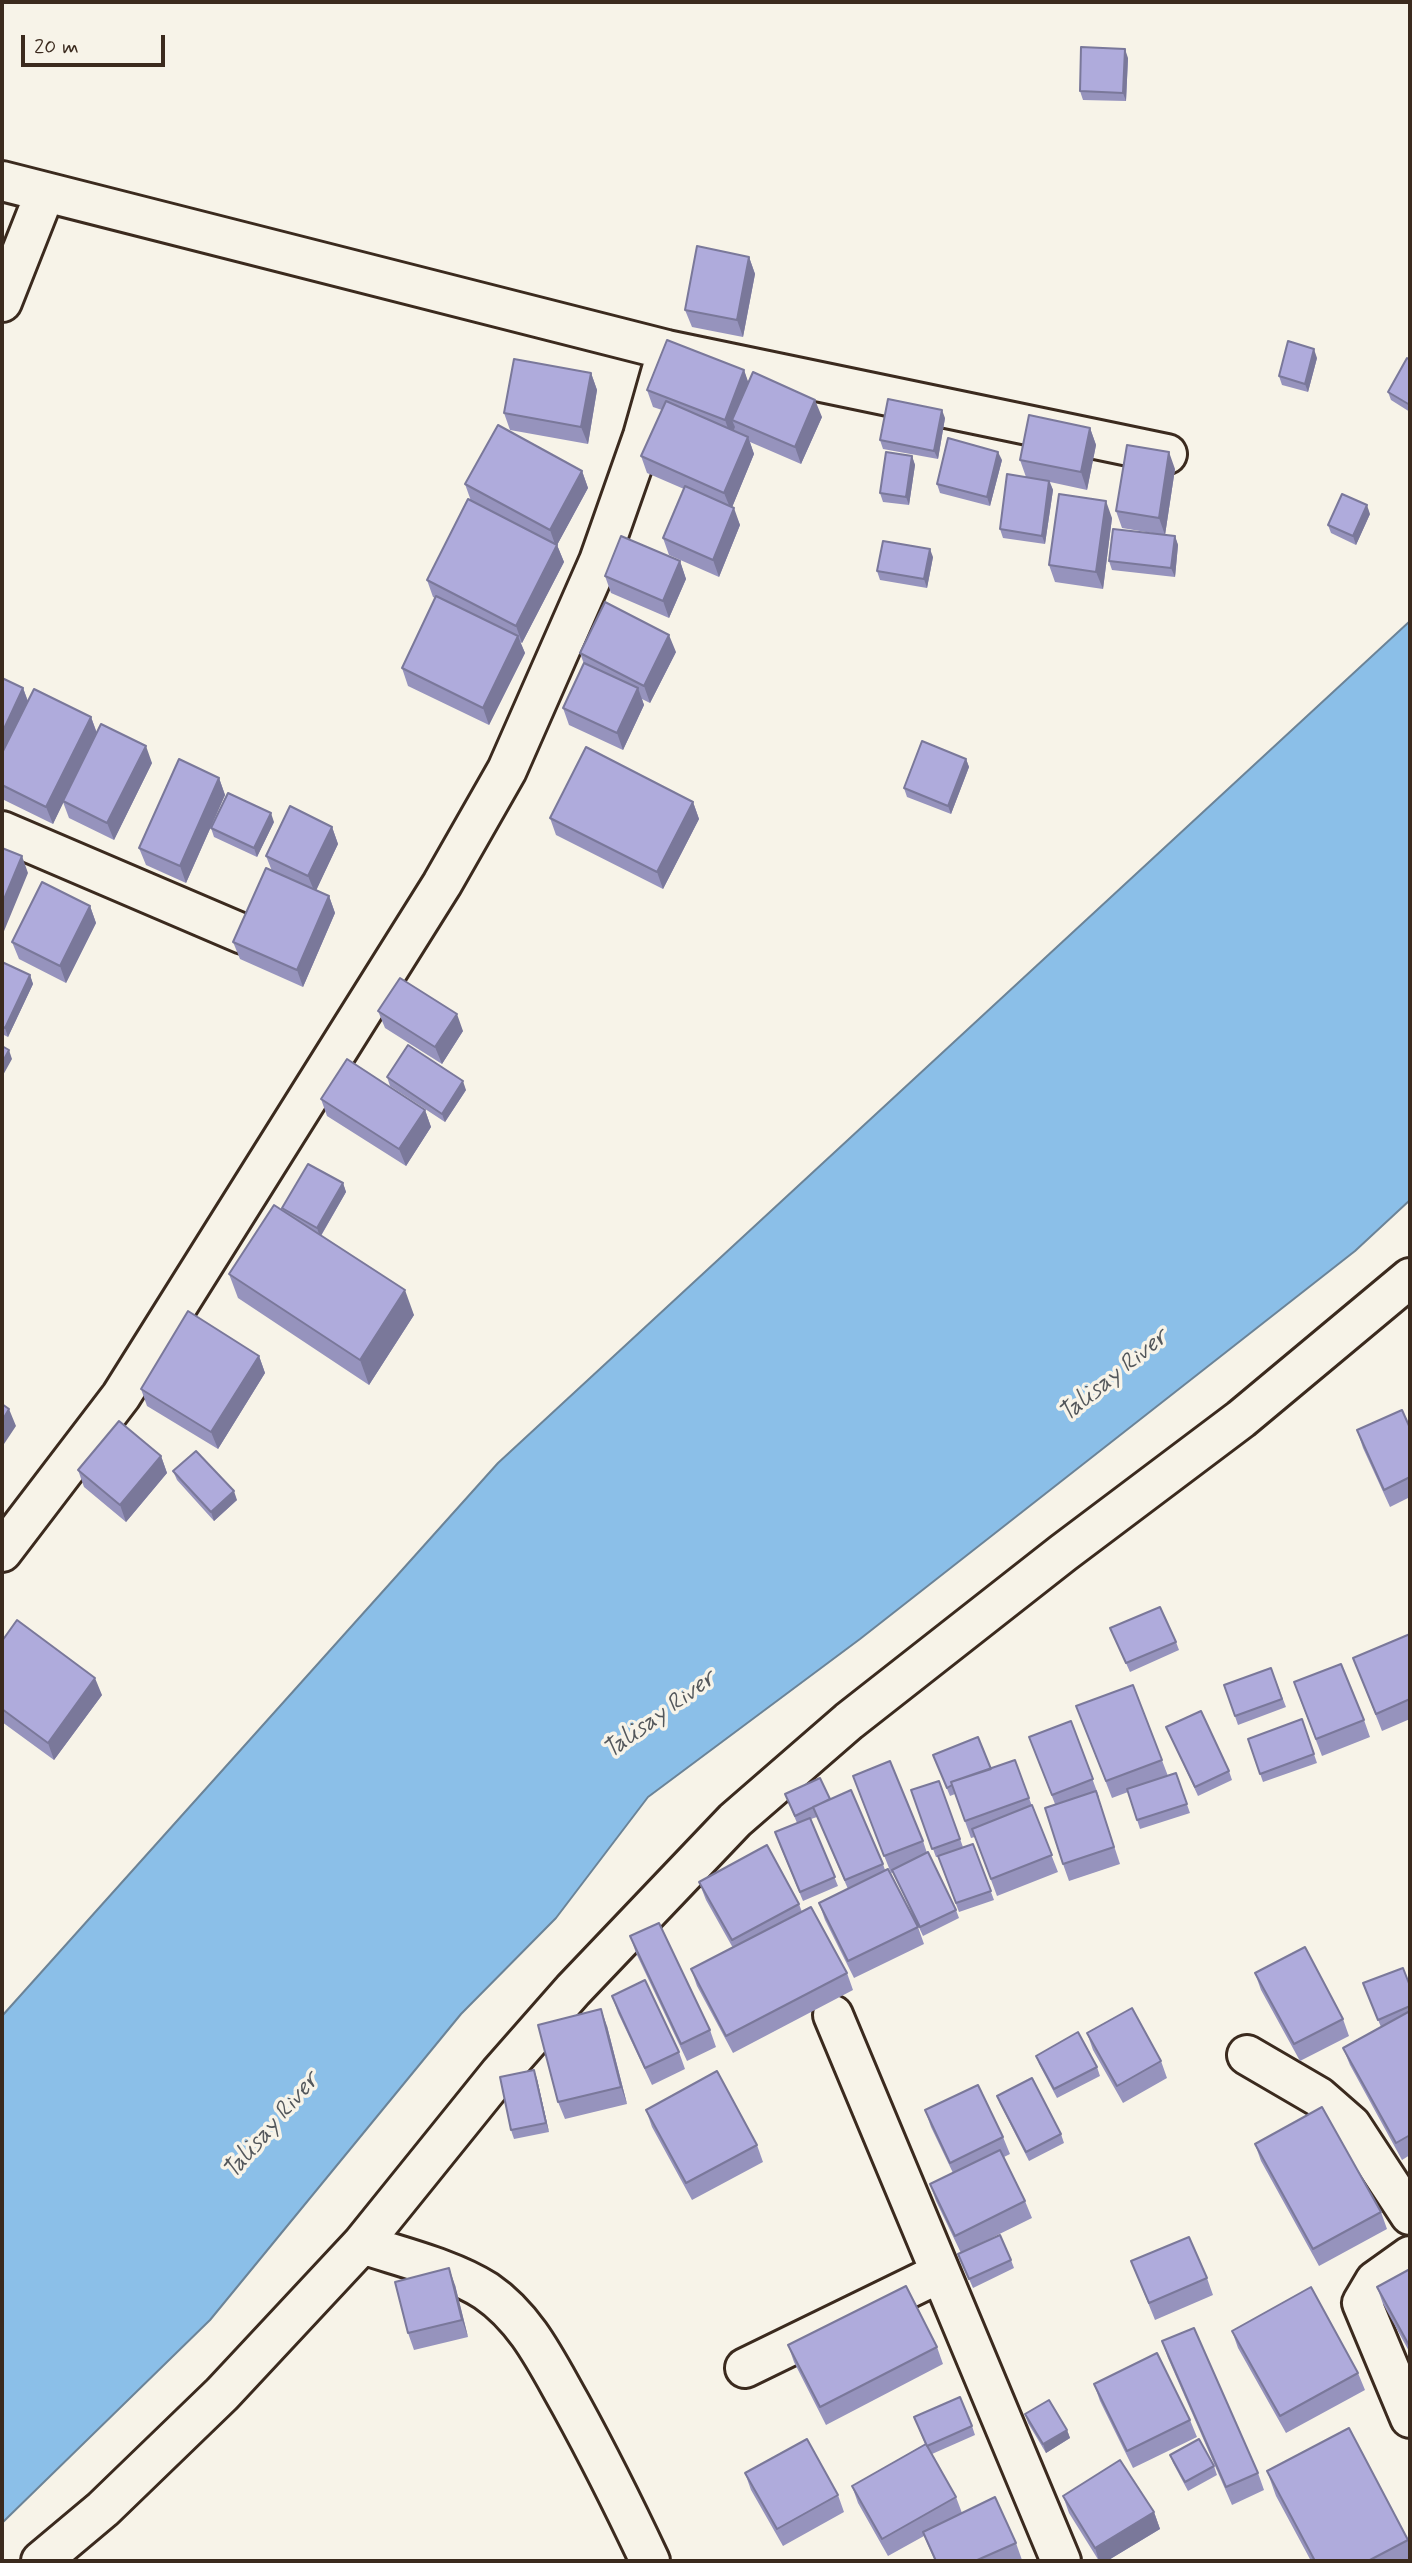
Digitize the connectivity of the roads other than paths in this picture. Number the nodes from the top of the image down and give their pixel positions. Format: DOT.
graph roads {
  1 [pos="2,181"];
  2 [pos="45,193"];
  3 [pos="2,302"];
  4 [pos="667,350"];
  5 [pos="1167,454"];
  6 [pos="2,831"];
  7 [pos="243,934"];
  8 [pos="1410,1278"];
  9 [pos="2,1552"];
  10 [pos="833,2015"];
  11 [pos="1247,2055"];
  12 [pos="1410,2215"];
  13 [pos="362,2244"];
  14 [pos="1410,2256"];
  15 [pos="940,2273"];
  16 [pos="745,2368"];
  17 [pos="1410,2418"];
  18 [pos="41,2561"];
  19 [pos="650,2561"];
  20 [pos="1061,2561"];
  1 -- 2 [label="street"];
  2 -- 3 [label="street"];
  2 -- 4 [label="street"];
  4 -- 5 [label="street"];
  4 -- 9 [label="street"];
  6 -- 7 [label="street"];
  8 -- 13 [label="street"];
  10 -- 15 [label="street"];
  11 -- 12 [label="street"];
  13 -- 18 [label="street"];
  13 -- 19 [label="street"];
  14 -- 17 [label="street"];
  15 -- 16 [label="street"];
  15 -- 20 [label="street"];
}
